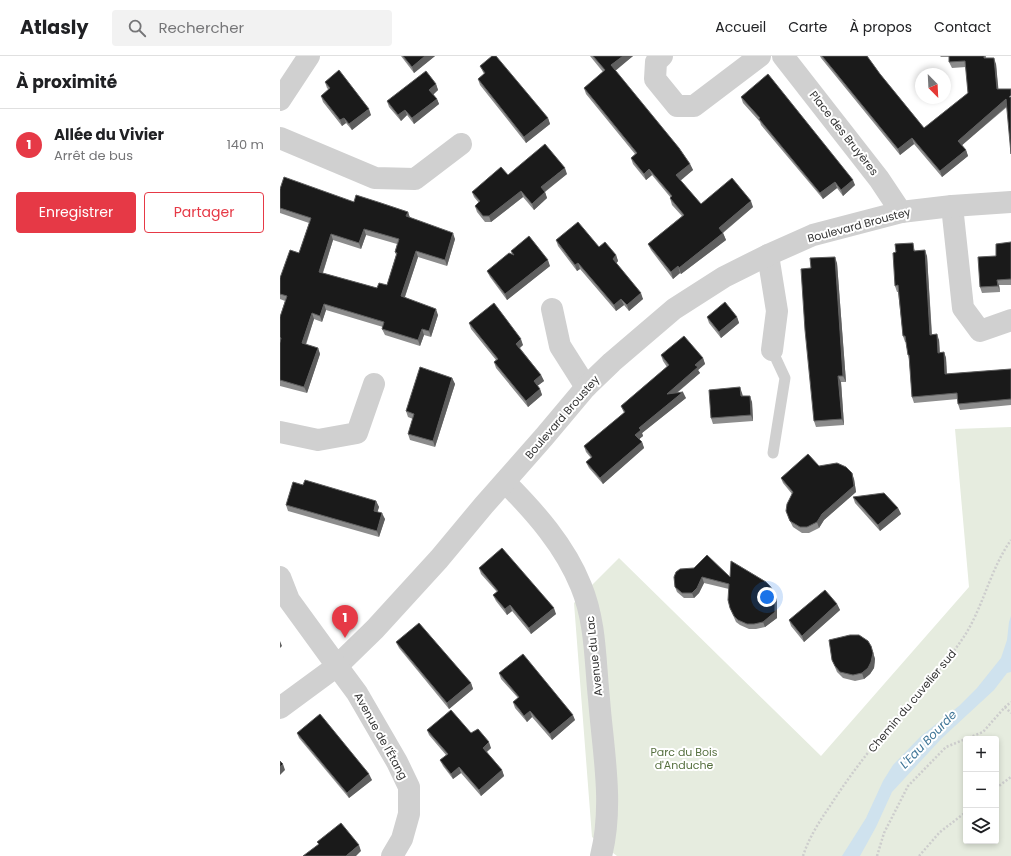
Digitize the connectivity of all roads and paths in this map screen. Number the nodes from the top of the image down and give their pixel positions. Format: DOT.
graph roads {
  1 [pos="309,56"];
  2 [pos="662,56"];
  3 [pos="760,56"];
  4 [pos="783,56"];
  5 [pos="280,100"];
  6 [pos="280,138"];
  7 [pos="461,144"];
  8 [pos="1011,202"];
  9 [pos="952,206"];
  10 [pos="901,212"];
  11 [pos="768,255"];
  12 [pos="552,309"];
  13 [pos="1011,320"];
  14 [pos="772,350"];
  15 [pos="374,384"];
  16 [pos="586,387"];
  17 [pos="280,432"];
  18 [pos="773,454"];
  19 [pos="505,482"];
  20 [pos="1011,540"];
  21 [pos="280,577"];
  22 [pos="337,666"];
  23 [pos="1011,702"];
  24 [pos="1005,706"];
  25 [pos="280,708"];
  26 [pos="1011,713"];
  27 [pos="1011,777"];
  28 [pos="999,786"];
  29 [pos="963,814"];
  30 [pos="392,856"];
  31 [pos="601,856"];
  32 [pos="803,856"];
  33 [pos="877,856"];
  34 [pos="919,856"];
  1 -- 5 [label="street"];
  2 -- 3 [label="street"];
  4 -- 10 [label="street, Place des Bruyères"];
  6 -- 7 [label="street"];
  8 -- 9 [label="street, Boulevard Broustey"];
  9 -- 10 [label="street, Boulevard Broustey"];
  9 -- 13 [label="street"];
  10 -- 11 [label="street, Boulevard Broustey"];
  11 -- 14 [label="street"];
  11 -- 16 [label="street, Boulevard Broustey"];
  12 -- 16 [label="street"];
  14 -- 18 [label="lane"];
  15 -- 17 [label="street"];
  16 -- 19 [label="street, Boulevard Broustey"];
  19 -- 22 [label="street, Boulevard Broustey"];
  19 -- 31 [label="street, Avenue du Lac"];
  20 -- 32 [label="path, Chemin du cuvelier sud"];
  21 -- 22 [label="street"];
  22 -- 25 [label="street, Boulevard Broustey"];
  22 -- 30 [label="street, Avenue de l'Étang"];
  23 -- 24 [label="path"];
  24 -- 26 [label="path"];
  24 -- 33 [label="path"];
  27 -- 28 [label="path"];
  29 -- 34 [label="path"];
}
